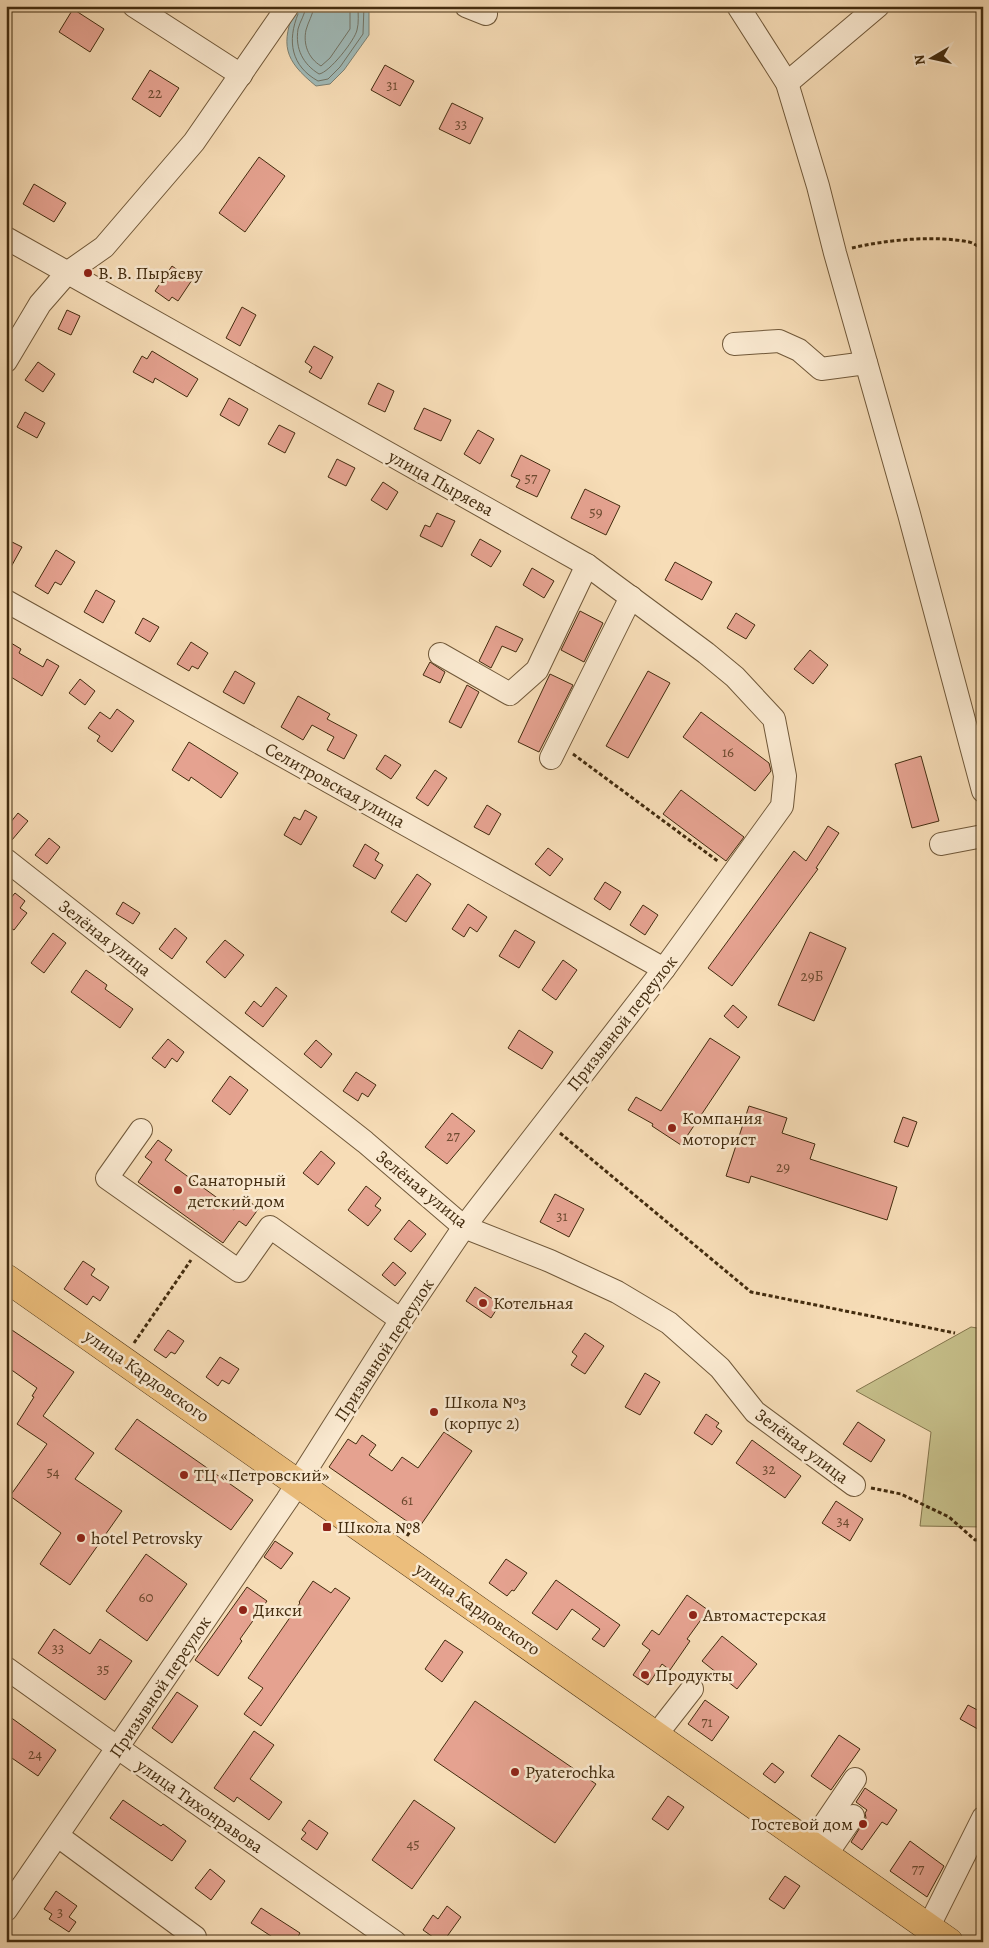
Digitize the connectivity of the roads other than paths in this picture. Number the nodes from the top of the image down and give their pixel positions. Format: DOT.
graph roads {
  1 [pos="134,6"];
  2 [pos="288,6"];
  3 [pos="738,6"];
  4 [pos="878,6"];
  5 [pos="240,75"];
  6 [pos="786,83"];
  7 [pos="6,238"];
  8 [pos="67,273"];
  9 [pos="734,344"];
  10 [pos="6,361"];
  11 [pos="866,363"];
  12 [pos="587,565"];
  13 [pos="631,597"];
  14 [pos="6,601"];
  15 [pos="440,654"];
  16 [pos="554,751"];
  17 [pos="983,791"];
  18 [pos="782,806"];
  19 [pos="983,836"];
  20 [pos="941,844"];
  21 [pos="6,860"];
  22 [pos="664,969"];
  23 [pos="141,1130"];
  24 [pos="464,1227"];
  25 [pos="6,1278"];
  26 [pos="401,1320"];
  27 [pos="299,1483"];
  28 [pos="854,1485"];
  29 [pos="6,1668"];
  30 [pos="692,1688"];
  31 [pos="656,1735"];
  32 [pos="118,1748"];
  33 [pos="855,1779"];
  34 [pos="853,1816"];
  35 [pos="983,1818"];
  36 [pos="58,1836"];
  37 [pos="818,1850"];
  38 [pos="6,1910"];
  39 [pos="938,1935"];
  40 [pos="195,1937"];
  41 [pos="383,1938"];
  1 -- 5 [label="street"];
  2 -- 5 [label="street"];
  3 -- 6 [label="street"];
  4 -- 6 [label="street"];
  5 -- 8 [label="street"];
  6 -- 11 [label="street"];
  7 -- 8 [label="street, улица Пыряева"];
  8 -- 10 [label="street"];
  8 -- 12 [label="street, улица Пыряева"];
  9 -- 11 [label="street"];
  11 -- 17 [label="street"];
  12 -- 13 [label="street, улица Пыряева"];
  12 -- 15 [label="street"];
  13 -- 16 [label="street"];
  13 -- 18 [label="street, улица Пыряева"];
  14 -- 22 [label="street, Селитровская улица"];
  18 -- 22 [label="street, Призывной переулок"];
  19 -- 20 [label="street"];
  21 -- 24 [label="street, Зелёная улица"];
  22 -- 24 [label="street, Призывной переулок"];
  23 -- 26 [label="street"];
  24 -- 26 [label="street, Призывной переулок"];
  24 -- 28 [label="street, Зелёная улица"];
  25 -- 27 [label="main road, улица Кардовского"];
  26 -- 27 [label="street, Призывной переулок"];
  27 -- 31 [label="main road, улица Кардовского"];
  27 -- 32 [label="street, Призывной переулок"];
  29 -- 32 [label="street, улица Тихонравова"];
  30 -- 31 [label="street"];
  31 -- 37 [label="main road, улица Кардовского"];
  32 -- 36 [label="street, Призывной переулок"];
  32 -- 41 [label="street, улица Тихонравова"];
  33 -- 37 [label="street"];
  34 -- 37 [label="street"];
  35 -- 39 [label="street"];
  36 -- 38 [label="street, Призывной переулок"];
  36 -- 40 [label="street"];
  37 -- 39 [label="main road, улица Кардовского"];
}
